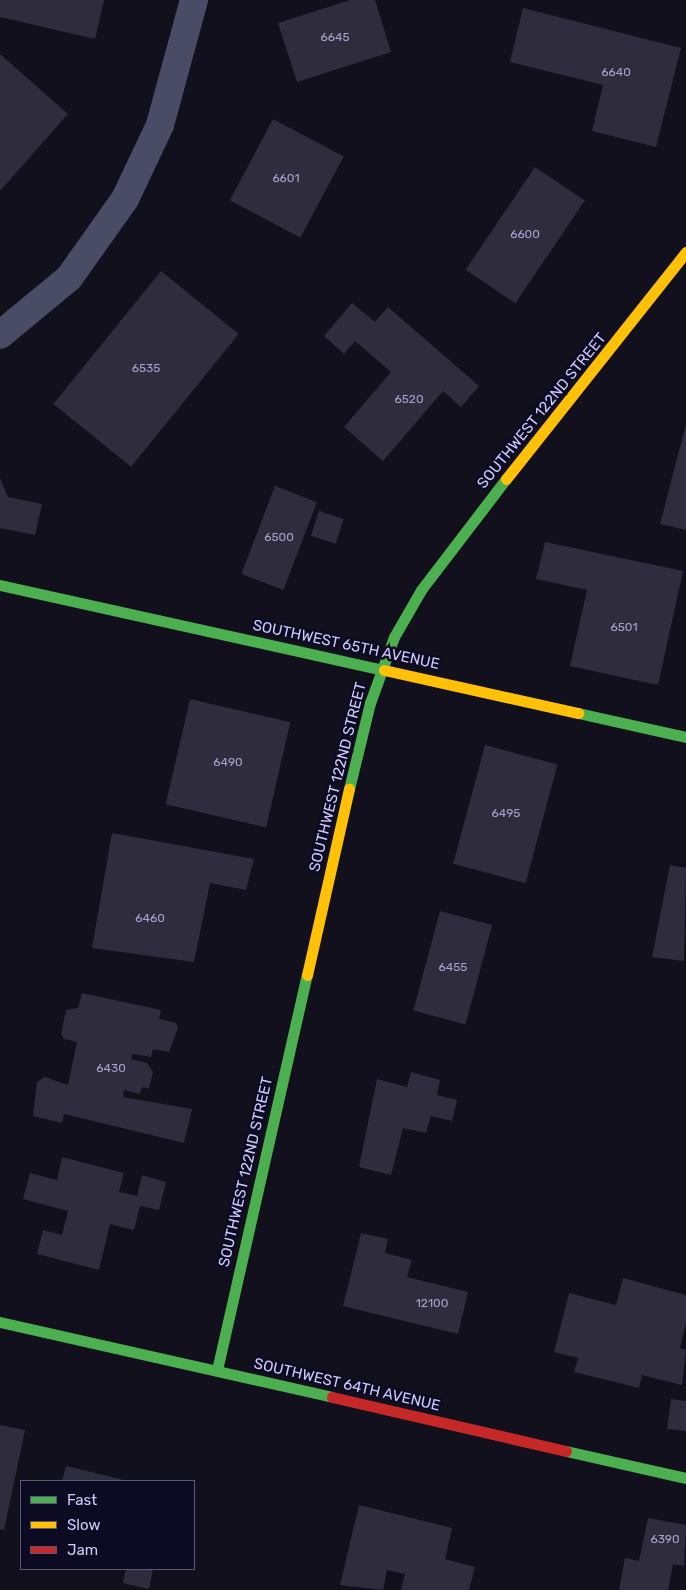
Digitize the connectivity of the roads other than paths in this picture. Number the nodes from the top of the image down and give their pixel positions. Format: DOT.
graph roads {
  1 [pos="194,0"];
  2 [pos="686,252"];
  3 [pos="0,335"];
  4 [pos="0,585"];
  5 [pos="382,668"];
  6 [pos="686,737"];
  7 [pos="0,1322"];
  8 [pos="217,1370"];
  9 [pos="686,1478"];
  1 -- 3 [label="street"];
  2 -- 5 [label="street, SOUTHWEST 122ND STREET"];
  4 -- 5 [label="street, SOUTHWEST 65TH AVENUE"];
  5 -- 6 [label="street, SOUTHWEST 65TH AVENUE"];
  5 -- 8 [label="street, SOUTHWEST 122ND STREET"];
  7 -- 8 [label="street, SOUTHWEST 64TH AVENUE"];
  8 -- 9 [label="street, SOUTHWEST 64TH AVENUE"];
}
